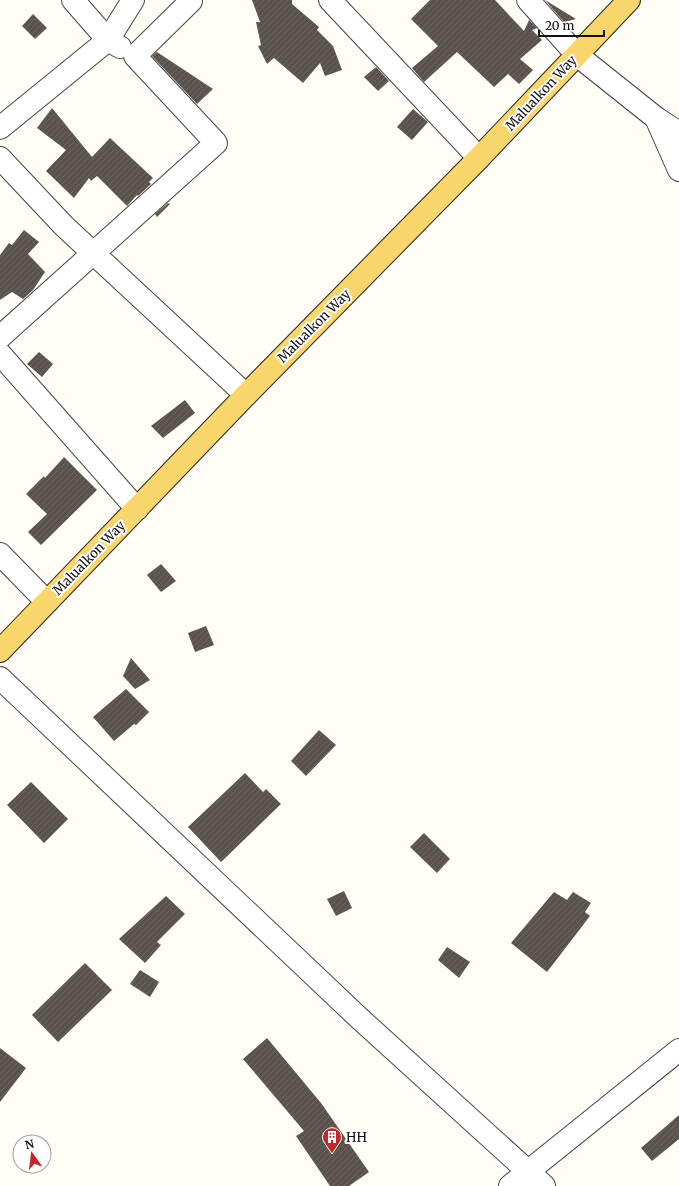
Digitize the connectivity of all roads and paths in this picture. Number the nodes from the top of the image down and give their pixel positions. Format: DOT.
graph roads {
  1 [pos="73,0"];
  2 [pos="133,0"];
  3 [pos="191,0"];
  4 [pos="330,0"];
  5 [pos="528,0"];
  6 [pos="629,0"];
  7 [pos="108,40"];
  8 [pos="577,55"];
  9 [pos="136,56"];
  10 [pos="656,118"];
  11 [pos="0,128"];
  12 [pos="679,133"];
  13 [pos="0,158"];
  14 [pos="479,158"];
  15 [pos="679,170"];
  16 [pos="94,254"];
  17 [pos="0,337"];
  18 [pos="0,354"];
  19 [pos="246,395"];
  20 [pos="137,509"];
  21 [pos="0,554"];
  22 [pos="47,602"];
  23 [pos="0,651"];
  24 [pos="0,678"];
  25 [pos="679,1050"];
  26 [pos="527,1172"];
  27 [pos="510,1186"];
  28 [pos="544,1186"];
  1 -- 7 [label="street"];
  2 -- 7 [label="street"];
  3 -- 9 [label="street"];
  4 -- 14 [label="street"];
  5 -- 8 [label="street"];
  6 -- 8 [label="main road, Malualkon Way"];
  7 -- 9 [label="street"];
  7 -- 11 [label="street"];
  8 -- 10 [label="street"];
  8 -- 14 [label="main road, Malualkon Way"];
  9 -- 16 [label="street"];
  10 -- 12 [label="street"];
  10 -- 15 [label="street"];
  13 -- 16 [label="street"];
  14 -- 19 [label="main road, Malualkon Way"];
  16 -- 17 [label="street"];
  16 -- 19 [label="street"];
  18 -- 20 [label="street"];
  19 -- 20 [label="main road, Malualkon Way"];
  20 -- 22 [label="main road, Malualkon Way"];
  21 -- 22 [label="street"];
  22 -- 23 [label="main road, Malualkon Way"];
  24 -- 26 [label="street"];
  25 -- 26 [label="street"];
  26 -- 27 [label="street"];
  26 -- 28 [label="street"];
}
